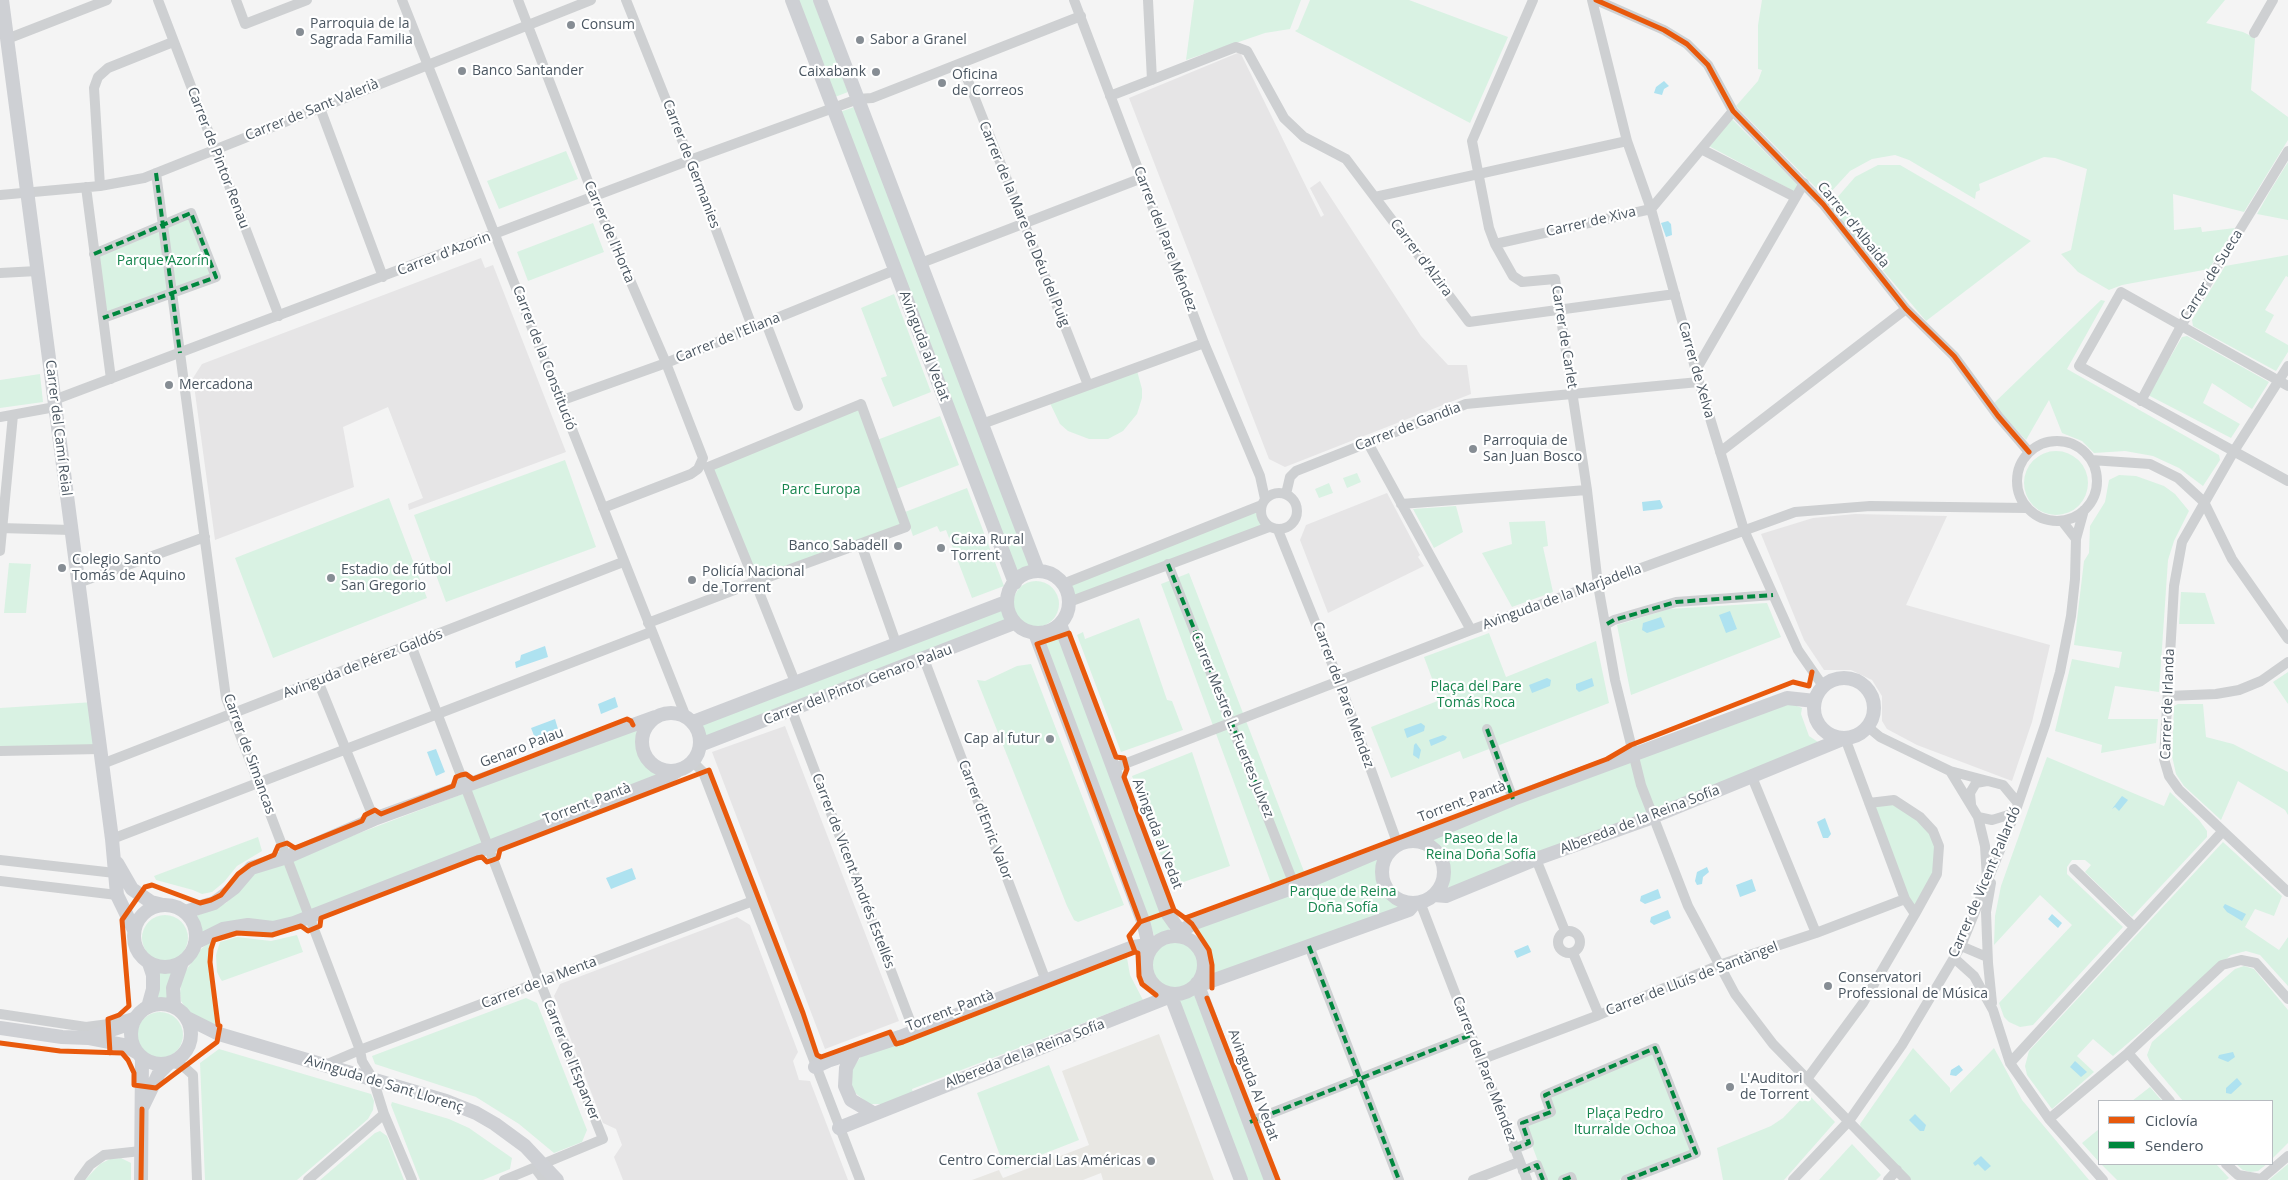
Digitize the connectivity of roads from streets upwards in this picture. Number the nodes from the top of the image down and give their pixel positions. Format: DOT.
graph roads {
  1 [pos="107,0"];
  2 [pos="158,0"];
  3 [pos="236,0"];
  4 [pos="307,0"];
  5 [pos="402,0"];
  6 [pos="518,0"];
  7 [pos="591,0"];
  8 [pos="626,0"];
  9 [pos="792,0"];
  10 [pos="820,0"];
  11 [pos="1074,0"];
  12 [pos="1148,0"];
  13 [pos="1533,0"];
  14 [pos="1592,0"];
  15 [pos="1596,0"];
  16 [pos="2274,0"];
  17 [pos="1,1"];
  18 [pos="88,4"];
  19 [pos="1080,16"];
  20 [pos="528,26"];
  21 [pos="2254,33"];
  22 [pos="7,38"];
  23 [pos="173,42"];
  24 [pos="5,59"];
  25 [pos="961,63"];
  26 [pos="426,64"];
  27 [pos="1152,80"];
  28 [pos="1110,96"];
  29 [pos="858,99"];
  30 [pos="320,108"];
  31 [pos="834,109"];
  32 [pos="1733,111"];
  33 [pos="1627,141"];
  34 [pos="215,149"];
  35 [pos="1701,149"];
  36 [pos="2288,151"];
  37 [pos="690,160"];
  38 [pos="156,173"];
  39 [pos="1478,175"];
  40 [pos="1142,178"];
  41 [pos="1804,183"];
  42 [pos="100,186"];
  43 [pos="86,187"];
  44 [pos="26,194"];
  45 [pos="0,195"];
  46 [pos="1375,197"];
  47 [pos="1796,197"];
  48 [pos="594,198"];
  49 [pos="1651,208"];
  50 [pos="163,225"];
  51 [pos="1023,225"];
  52 [pos="496,234"];
  53 [pos="1495,244"];
  54 [pos="94,254"];
  55 [pos="921,263"];
  56 [pos="895,270"];
  57 [pos="37,271"];
  58 [pos="0,274"];
  59 [pos="383,277"];
  60 [pos="172,293"];
  61 [pos="1675,294"];
  62 [pos="1906,309"];
  63 [pos="1560,310"];
  64 [pos="279,316"];
  65 [pos="103,318"];
  66 [pos="766,323"];
  67 [pos="2181,326"];
  68 [pos="753,329"];
  69 [pos="1204,343"];
  70 [pos="180,353"];
  71 [pos="666,363"];
  72 [pos="2288,366"];
  73 [pos="1696,370"];
  74 [pos="112,378"];
  75 [pos="1699,382"];
  76 [pos="1088,384"];
  77 [pos="2283,384"];
  78 [pos="1573,394"];
  79 [pos="560,401"];
  80 [pos="2141,401"];
  81 [pos="54,404"];
  82 [pos="798,406"];
  83 [pos="14,415"];
  84 [pos="0,417"];
  85 [pos="982,424"];
  86 [pos="1368,443"];
  87 [pos="2234,451"];
  88 [pos="1720,452"];
  89 [pos="2029,452"];
  90 [pos="2091,460"];
  91 [pos="2116,461"];
  92 [pos="2096,475"];
  93 [pos="1260,476"];
  94 [pos="2288,481"];
  95 [pos="1587,490"];
  96 [pos="1281,493"];
  97 [pos="1263,502"];
  98 [pos="2204,502"];
  99 [pos="1401,504"];
  100 [pos="603,508"];
  101 [pos="2027,508"];
  102 [pos="2084,510"];
  103 [pos="2062,521"];
  104 [pos="1290,526"];
  105 [pos="1,528"];
  106 [pos="1274,528"];
  107 [pos="71,530"];
  108 [pos="1744,530"];
  109 [pos="205,537"];
  110 [pos="2076,539"];
  111 [pos="861,544"];
  112 [pos="1286,545"];
  113 [pos="0,551"];
  114 [pos="623,562"];
  115 [pos="1168,564"];
  116 [pos="1038,571"];
  117 [pos="754,582"];
  118 [pos="1015,582"];
  119 [pos="78,583"];
  120 [pos="1063,584"];
  121 [pos="1598,585"];
  122 [pos="1773,595"];
  123 [pos="1006,602"];
  124 [pos="1069,602"];
  125 [pos="1014,623"];
  126 [pos="1060,624"];
  127 [pos="1606,624"];
  128 [pos="650,628"];
  129 [pos="1471,630"];
  130 [pos="1035,633"];
  131 [pos="2288,639"];
  132 [pos="896,644"];
  133 [pos="411,645"];
  134 [pos="924,659"];
  135 [pos="2288,662"];
  136 [pos="318,681"];
  137 [pos="1339,681"];
  138 [pos="794,682"];
  139 [pos="1823,686"];
  140 [pos="2168,696"];
  141 [pos="1815,701"];
  142 [pos="792,711"];
  143 [pos="437,713"];
  144 [pos="232,715"];
  145 [pos="655,718"];
  146 [pos="689,719"];
  147 [pos="1231,722"];
  148 [pos="1868,727"];
  149 [pos="1488,729"];
  150 [pos="1845,738"];
  151 [pos="700,745"];
  152 [pos="100,749"];
  153 [pos="346,749"];
  154 [pos="0,751"];
  155 [pos="1634,755"];
  156 [pos="693,762"];
  157 [pos="102,764"];
  158 [pos="1114,768"];
  159 [pos="677,771"];
  160 [pos="1950,771"];
  161 [pos="1752,777"];
  162 [pos="1990,780"];
  163 [pos="259,783"];
  164 [pos="465,785"];
  165 [pos="1513,799"];
  166 [pos="1869,804"];
  167 [pos="1971,804"];
  168 [pos="2016,808"];
  169 [pos="1978,817"];
  170 [pos="1652,818"];
  171 [pos="374,819"];
  172 [pos="2222,832"];
  173 [pos="112,839"];
  174 [pos="1417,841"];
  175 [pos="489,848"];
  176 [pos="1394,848"];
  177 [pos="114,855"];
  178 [pos="287,857"];
  179 [pos="1536,859"];
  180 [pos="0,860"];
  181 [pos="2074,869"];
  182 [pos="1993,870"];
  183 [pos="115,873"];
  184 [pos="0,881"];
  185 [pos="1987,883"];
  186 [pos="1295,886"];
  187 [pos="2288,892"];
  188 [pos="117,895"];
  189 [pos="1434,895"];
  190 [pos="1905,899"];
  191 [pos="753,901"];
  192 [pos="1418,902"];
  193 [pos="164,905"];
  194 [pos="185,912"];
  195 [pos="1915,914"];
  196 [pos="309,917"];
  197 [pos="2134,927"];
  198 [pos="134,930"];
  199 [pos="1565,931"];
  200 [pos="1816,933"];
  201 [pos="1179,935"];
  202 [pos="195,944"];
  203 [pos="1152,946"];
  204 [pos="1309,946"];
  205 [pos="1960,946"];
  206 [pos="1573,953"];
  207 [pos="1987,957"];
  208 [pos="1954,958"];
  209 [pos="182,962"];
  210 [pos="149,963"];
  211 [pos="1720,965"];
  212 [pos="1046,981"];
  213 [pos="540,982"];
  214 [pos="1195,986"];
  215 [pos="1172,994"];
  216 [pos="2288,999"];
  217 [pos="174,1006"];
  218 [pos="1993,1010"];
  219 [pos="0,1014"];
  220 [pos="139,1015"];
  221 [pos="1599,1015"];
  222 [pos="187,1018"];
  223 [pos="0,1028"];
  224 [pos="914,1031"];
  225 [pos="218,1033"];
  226 [pos="1471,1035"];
  227 [pos="88,1038"];
  228 [pos="190,1042"];
  229 [pos="360,1050"];
  230 [pos="854,1053"];
  231 [pos="2128,1053"];
  232 [pos="139,1055"];
  233 [pos="1480,1060"];
  234 [pos="170,1063"];
  235 [pos="2010,1063"];
  236 [pos="325,1065"];
  237 [pos="816,1067"];
  238 [pos="373,1079"];
  239 [pos="1360,1079"];
  240 [pos="1807,1079"];
  241 [pos="2169,1100"];
  242 [pos="142,1109"];
  243 [pos="873,1113"];
  244 [pos="384,1114"];
  245 [pos="2049,1119"];
  246 [pos="1849,1121"];
  247 [pos="1249,1122"];
  248 [pos="839,1128"];
  249 [pos="1514,1149"];
  250 [pos="141,1151"];
  251 [pos="2288,1156"];
  252 [pos="2227,1165"];
  253 [pos="540,1166"];
  254 [pos="1897,1170"];
  255 [pos="1523,1171"];
  256 [pos="79,1180"];
  257 [pos="141,1180"];
  258 [pos="197,1180"];
  259 [pos="308,1180"];
  260 [pos="412,1180"];
  261 [pos="504,1180"];
  262 [pos="544,1180"];
  263 [pos="558,1180"];
  264 [pos="860,1180"];
  265 [pos="1241,1180"];
  266 [pos="1271,1180"];
  267 [pos="1399,1180"];
  268 [pos="1472,1180"];
  269 [pos="1543,1180"];
  270 [pos="1563,1180"];
  271 [pos="1572,1180"];
  272 [pos="1626,1180"];
  273 [pos="1793,1180"];
  274 [pos="1888,1180"];
  275 [pos="1906,1180"];
  276 [pos="2103,1180"];
  1 -- 18 [label="street"];
  2 -- 23 [label="street, Carrer de Pintor Renau"];
  3 -- 4 [label="street"];
  5 -- 26 [label="street, Carrer de la Constitució"];
  6 -- 20 [label="street, Carrer de l'Horta"];
  7 -- 20 [label="street, Carrer de Sant Valerià"];
  8 -- 37 [label="street, Carrer de Germanies"];
  9 -- 31 [label="street, Avinguda al Vedat"];
  10 -- 29 [label="street, Avinguda al Vedat"];
  11 -- 19 [label="street, Carrer del Pare Méndez"];
  12 -- 27 [label="street"];
  13 -- 39 [label="street, Carrer de Carlet"];
  14 -- 33 [label="street, Carrer de Xelva"];
  15 -- 32 [label="street, Carrer d'Albaida"];
  16 -- 21 [label="street"];
  17 -- 22 [label="street, Carrer del Camí Reial"];
  18 -- 22 [label="street"];
  19 -- 25 [label="street"];
  19 -- 28 [label="street, Carrer del Pare Méndez"];
  20 -- 26 [label="street, Carrer de Sant Valerià"];
  20 -- 48 [label="street, Carrer de l'Horta"];
  22 -- 24 [label="street, Carrer del Camí Reial"];
  23 -- 34 [label="street, Carrer de Pintor Renau"];
  23 -- 42 [label="street"];
  24 -- 44 [label="street, Carrer del Camí Reial"];
  25 -- 29 [label="street"];
  25 -- 51 [label="street, Carrer de la Mare de Déu del Puig"];
  26 -- 30 [label="street, Carrer de Sant Valerià"];
  26 -- 52 [label="street, Carrer de la Constitució"];
  27 -- 28 [label="street"];
  27 -- 46 [label="street, Carrer d'Alzira"];
  28 -- 40 [label="street, Carrer del Pare Méndez"];
  29 -- 31 [label="street"];
  29 -- 55 [label="street, Avinguda al Vedat"];
  30 -- 34 [label="street, Carrer de Sant Valerià"];
  30 -- 59 [label="street"];
  31 -- 37 [label="street, Carrer d'Azorin"];
  31 -- 56 [label="street, Avinguda al Vedat"];
  32 -- 35 [label="street, Carrer de Xiva"];
  32 -- 41 [label="street, Carrer d'Albaida"];
  33 -- 39 [label="street"];
  33 -- 49 [label="street, Carrer de Xelva"];
  34 -- 38 [label="street, Carrer de Sant Valerià"];
  34 -- 64 [label="street, Carrer de Pintor Renau"];
  35 -- 47 [label="street"];
  35 -- 49 [label="street, Carrer de Xiva"];
  36 -- 67 [label="street, Carrer de Sueca"];
  37 -- 48 [label="street, Carrer d'Azorin"];
  37 -- 68 [label="street, Carrer de Germanies"];
  38 -- 42 [label="street, Carrer de Sant Valerià"];
  38 -- 50 [label="street, Carrer de Simancas"];
  39 -- 46 [label="street"];
  39 -- 53 [label="street, Carrer de Carlet"];
  40 -- 51 [label="street"];
  40 -- 69 [label="street, Carrer del Pare Méndez"];
  41 -- 47 [label="street"];
  41 -- 62 [label="street, Carrer d'Albaida"];
  42 -- 43 [label="street, Carrer de Sant Valerià"];
  43 -- 44 [label="street, Carrer de Sant Valerià"];
  43 -- 54 [label="street"];
  44 -- 45 [label="street, Carrer de Sant Valerià"];
  44 -- 57 [label="street, Carrer del Camí Reial"];
  46 -- 63 [label="street, Carrer d'Alzira"];
  47 -- 73 [label="street"];
  48 -- 52 [label="street, Carrer d'Azorin"];
  48 -- 71 [label="street, Carrer de l'Horta"];
  49 -- 53 [label="street, Carrer de Xiva"];
  49 -- 61 [label="street, Carrer de Xelva"];
  50 -- 54 [label="street"];
  50 -- 60 [label="street, Carrer de Simancas"];
  50 -- 60 [label="street"];
  51 -- 55 [label="street"];
  51 -- 76 [label="street, Carrer de la Mare de Déu del Puig"];
  52 -- 59 [label="street, Carrer d'Azorin"];
  52 -- 79 [label="street, Carrer de la Constitució"];
  53 -- 63 [label="street, Carrer de Carlet"];
  54 -- 65 [label="street"];
  55 -- 85 [label="street, Avinguda al Vedat"];
  56 -- 66 [label="street, Carrer de l'Eliana"];
  56 -- 118 [label="street, Avinguda al Vedat"];
  57 -- 58 [label="street"];
  57 -- 81 [label="street, Carrer del Camí Reial"];
  59 -- 64 [label="street, Carrer d'Azorin"];
  60 -- 65 [label="street"];
  60 -- 70 [label="street, Carrer de Simancas"];
  61 -- 63 [label="street, Carrer d'Alzira"];
  61 -- 73 [label="street, Carrer de Xelva"];
  62 -- 88 [label="street"];
  62 -- 89 [label="street, Carrer d'Albaida"];
  63 -- 78 [label="street, Carrer de Carlet"];
  64 -- 70 [label="street, Carrer d'Azorin"];
  65 -- 74 [label="street"];
  66 -- 68 [label="street, Carrer de l'Eliana"];
  66 -- 82 [label="street"];
  67 -- 77 [label="street"];
  67 -- 80 [label="street, Carrer de Sueca"];
  67 -- 80 [label="street"];
  68 -- 71 [label="street, Carrer de l'Eliana"];
  69 -- 76 [label="street"];
  69 -- 93 [label="street, Carrer del Pare Méndez"];
  70 -- 74 [label="street, Carrer d'Azorin"];
  70 -- 109 [label="street, Carrer de Simancas"];
  71 -- 79 [label="street, Carrer de l'Eliana"];
  71 -- 100 [label="street, Carrer de l'Horta"];
  72 -- 77 [label="street, Carrer de Irlanda"];
  73 -- 75 [label="street, Carrer de Xelva"];
  74 -- 81 [label="street, Carrer d'Azorin"];
  75 -- 78 [label="street, Carrer de Gandia"];
  75 -- 88 [label="street, Carrer de Xelva"];
  76 -- 85 [label="street"];
  77 -- 87 [label="street, Carrer de Irlanda"];
  78 -- 86 [label="street, Carrer de Gandia"];
  78 -- 95 [label="street, Carrer de Carlet"];
  79 -- 100 [label="street, Carrer de la Constitució"];
  80 -- 87 [label="street"];
  81 -- 83 [label="street, Carrer d'Azorin"];
  81 -- 107 [label="street, Carrer del Camí Reial"];
  83 -- 84 [label="street, Carrer d'Azorin"];
  83 -- 105 [label="street"];
  85 -- 116 [label="street, Avinguda al Vedat"];
  86 -- 96 [label="street, Carrer de Gandia"];
  86 -- 99 [label="street"];
  87 -- 94 [label="street"];
  87 -- 98 [label="street, Carrer de Irlanda"];
  88 -- 108 [label="street, Carrer de Xelva"];
  89 -- 90 [label="street"];
  89 -- 101 [label="street"];
  90 -- 91 [label="street"];
  90 -- 92 [label="street"];
  91 -- 92 [label="street"];
  91 -- 98 [label="street"];
  92 -- 102 [label="street"];
  93 -- 96 [label="street, Carrer del Pare Méndez"];
  93 -- 97 [label="street, Carrer del Pare Méndez"];
  95 -- 99 [label="street"];
  95 -- 121 [label="street, Carrer de Carlet"];
  96 -- 97 [label="street"];
  96 -- 104 [label="street"];
  97 -- 106 [label="street"];
  97 -- 120 [label="street"];
  98 -- 131 [label="street"];
  98 -- 140 [label="street, Carrer de Irlanda"];
  99 -- 129 [label="street"];
  100 -- 114 [label="street, Carrer de la Constitució"];
  101 -- 103 [label="street"];
  101 -- 108 [label="street, Avinguda de la Marjadella"];
  102 -- 103 [label="street"];
  102 -- 110 [label="street, Carrer de Vicent Pallardó"];
  103 -- 110 [label="street"];
  104 -- 106 [label="street"];
  104 -- 112 [label="street"];
  105 -- 107 [label="street"];
  105 -- 113 [label="street"];
  106 -- 112 [label="street, Carrer del Pare Méndez"];
  106 -- 115 [label="street"];
  107 -- 119 [label="street, Carrer del Camí Reial"];
  108 -- 121 [label="street, Avinguda de la Marjadella"];
  108 -- 122 [label="street, Carrer de Xelva"];
  109 -- 119 [label="street"];
  109 -- 144 [label="street, Carrer de Simancas"];
  110 -- 168 [label="street, Carrer de Vicent Pallardó"];
  111 -- 117 [label="street"];
  111 -- 117 [label="street"];
  111 -- 132 [label="street"];
  112 -- 137 [label="street, Carrer del Pare Méndez"];
  114 -- 128 [label="street, Carrer de la Constitució"];
  114 -- 133 [label="street, Avinguda de Pérez Galdós"];
  115 -- 124 [label="street"];
  115 -- 147 [label="street, Carrer Mestre L. Fuertes Julvez"];
  116 -- 118 [label="street"];
  116 -- 120 [label="street"];
  117 -- 128 [label="street"];
  117 -- 138 [label="street"];
  118 -- 123 [label="street"];
  119 -- 152 [label="street, Carrer del Camí Reial"];
  120 -- 124 [label="street"];
  121 -- 127 [label="street, Carrer de Carlet"];
  121 -- 129 [label="street, Avinguda de la Marjadella"];
  122 -- 127 [label="street"];
  122 -- 139 [label="street, Carrer de Xelva"];
  123 -- 125 [label="street"];
  123 -- 132 [label="street, Carrer del Pintor Genaro Palau"];
  124 -- 126 [label="street"];
  125 -- 130 [label="street"];
  125 -- 134 [label="street, Carrer del Pintor Genaro Palau"];
  126 -- 130 [label="street"];
  126 -- 158 [label="street, Avinguda al Vedat"];
  127 -- 155 [label="street, Carrer de Carlet"];
  128 -- 143 [label="street"];
  128 -- 146 [label="street, Carrer de la Constitució"];
  129 -- 137 [label="street, Avinguda de la Marjadella"];
  130 -- 203 [label="street"];
  132 -- 138 [label="street, Carrer del Pintor Genaro Palau"];
  133 -- 136 [label="street, Avinguda de Pérez Galdós"];
  133 -- 143 [label="street, Carrer de l'Esparver"];
  134 -- 142 [label="street, Carrer del Pintor Genaro Palau"];
  134 -- 212 [label="street, Carrer d'Enric Valor"];
  135 -- 140 [label="street"];
  136 -- 144 [label="street, Avinguda de Pérez Galdós"];
  136 -- 153 [label="street"];
  137 -- 147 [label="street, Avinguda de la Marjadella"];
  137 -- 176 [label="street, Carrer del Pare Méndez"];
  138 -- 146 [label="street, Carrer del Pintor Genaro Palau"];
  139 -- 141 [label="street"];
  139 -- 148 [label="street"];
  140 -- 172 [label="street, Carrer de Irlanda"];
  141 -- 150 [label="street"];
  141 -- 155 [label="street"];
  142 -- 151 [label="street, Carrer del Pintor Genaro Palau"];
  142 -- 224 [label="street, Carrer de Vicent Andrés Estellés"];
  143 -- 153 [label="street"];
  143 -- 164 [label="street, Carrer de l'Esparver"];
  144 -- 157 [label="street, Avinguda de Pérez Galdós"];
  144 -- 163 [label="street, Carrer de Simancas"];
  145 -- 146 [label="street"];
  145 -- 159 [label="street"];
  145 -- 164 [label="street"];
  146 -- 151 [label="street"];
  147 -- 158 [label="street, Avinguda de la Marjadella"];
  147 -- 186 [label="street, Carrer Mestre L. Fuertes Julvez"];
  148 -- 150 [label="street"];
  148 -- 160 [label="street"];
  149 -- 165 [label="street"];
  150 -- 161 [label="street, Albereda de la Reina Sofía"];
  150 -- 166 [label="street"];
  151 -- 156 [label="street"];
  152 -- 154 [label="street"];
  152 -- 157 [label="street, Carrer del Camí Reial"];
  153 -- 163 [label="street"];
  153 -- 171 [label="street"];
  155 -- 165 [label="street"];
  155 -- 170 [label="street, Carrer de Carlet"];
  156 -- 159 [label="street"];
  156 -- 191 [label="street"];
  157 -- 173 [label="street, Carrer del Camí Reial"];
  158 -- 201 [label="street, Avinguda al Vedat"];
  159 -- 175 [label="street"];
  160 -- 162 [label="street"];
  160 -- 167 [label="street"];
  161 -- 170 [label="street, Albereda de la Reina Sofía"];
  161 -- 200 [label="street"];
  162 -- 167 [label="street"];
  162 -- 168 [label="street"];
  163 -- 173 [label="street"];
  163 -- 178 [label="street, Carrer de Simancas"];
  164 -- 171 [label="street"];
  164 -- 175 [label="street, Carrer de l'Esparver"];
  165 -- 174 [label="street"];
  166 -- 190 [label="street"];
  166 -- 195 [label="street"];
  167 -- 169 [label="street"];
  168 -- 169 [label="street"];
  168 -- 182 [label="street, Carrer de Vicent Pallardó"];
  169 -- 185 [label="street"];
  170 -- 179 [label="street, Albereda de la Reina Sofía"];
  170 -- 211 [label="street, Carrer de Carlet"];
  171 -- 178 [label="street"];
  172 -- 187 [label="street, Carrer de Irlanda"];
  172 -- 197 [label="street"];
  173 -- 177 [label="street, Carrer del Camí Reial"];
  174 -- 176 [label="street"];
  174 -- 189 [label="street"];
  175 -- 196 [label="street"];
  175 -- 213 [label="street, Carrer de l'Esparver"];
  176 -- 186 [label="street"];
  176 -- 192 [label="street"];
  177 -- 183 [label="street, Carrer del Camí Reial"];
  177 -- 193 [label="street, Carrer del Camí Reial"];
  178 -- 194 [label="street"];
  178 -- 196 [label="street, Carrer de Simancas"];
  179 -- 189 [label="street, Albereda de la Reina Sofía"];
  179 -- 199 [label="street"];
  180 -- 183 [label="street"];
  181 -- 197 [label="street"];
  182 -- 185 [label="street, Carrer de Vicent Pallardó"];
  182 -- 207 [label="street"];
  183 -- 188 [label="street, Carrer del Camí Reial"];
  184 -- 188 [label="street"];
  185 -- 205 [label="street, Carrer de Vicent Pallardó"];
  186 -- 201 [label="street"];
  188 -- 198 [label="street, Carrer del Camí Reial"];
  189 -- 192 [label="street"];
  190 -- 195 [label="street"];
  190 -- 200 [label="street, Carrer de Lluís de Santàngel"];
  191 -- 213 [label="street, Carrer de la Menta"];
  191 -- 237 [label="street"];
  192 -- 204 [label="street"];
  192 -- 226 [label="street, Carrer del Pare Méndez"];
  193 -- 194 [label="street"];
  193 -- 198 [label="street"];
  194 -- 202 [label="street"];
  195 -- 240 [label="street"];
  196 -- 202 [label="street"];
  196 -- 229 [label="street, Carrer de Simancas"];
  197 -- 235 [label="street"];
  198 -- 210 [label="street"];
  199 -- 206 [label="street"];
  199 -- 206 [label="street"];
  200 -- 211 [label="street, Carrer de Lluís de Santàngel"];
  201 -- 203 [label="street"];
  201 -- 214 [label="street"];
  202 -- 209 [label="street"];
  203 -- 212 [label="street"];
  203 -- 215 [label="street"];
  204 -- 214 [label="street"];
  204 -- 239 [label="street"];
  205 -- 207 [label="street"];
  205 -- 208 [label="street, Carrer de Vicent Pallardó"];
  206 -- 221 [label="street"];
  207 -- 218 [label="street"];
  208 -- 218 [label="street"];
  208 -- 246 [label="street, Carrer de Vicent Pallardó"];
  209 -- 210 [label="street"];
  209 -- 217 [label="street"];
  210 -- 220 [label="street"];
  211 -- 221 [label="street, Carrer de Lluís de Santàngel"];
  211 -- 240 [label="street, Carrer de Carlet"];
  212 -- 224 [label="street"];
  213 -- 229 [label="street, Carrer de la Menta"];
  213 -- 253 [label="street, Carrer de l'Esparver"];
  214 -- 215 [label="street"];
  214 -- 247 [label="street, Avinguda al Vedat"];
  215 -- 243 [label="street, Albereda de la Reina Sofía"];
  215 -- 265 [label="street"];
  216 -- 231 [label="street"];
  217 -- 220 [label="street"];
  217 -- 222 [label="street"];
  218 -- 235 [label="street"];
  219 -- 220 [label="street"];
  220 -- 227 [label="street"];
  220 -- 232 [label="street"];
  221 -- 233 [label="street, Carrer de Lluís de Santàngel"];
  222 -- 225 [label="street, Avinguda de Sant Llorenç"];
  222 -- 228 [label="street"];
  223 -- 227 [label="street"];
  224 -- 230 [label="street"];
  225 -- 228 [label="street"];
  225 -- 236 [label="street, Avinguda de Sant Llorenç"];
  226 -- 233 [label="street, Carrer del Pare Méndez"];
  226 -- 239 [label="street"];
  227 -- 232 [label="street"];
  228 -- 234 [label="street"];
  229 -- 236 [label="street, Carrer de la Menta"];
  229 -- 238 [label="street, Carrer de Simancas"];
  230 -- 237 [label="street"];
  230 -- 243 [label="street"];
  231 -- 241 [label="street"];
  231 -- 245 [label="street"];
  232 -- 234 [label="street"];
  232 -- 242 [label="street"];
  233 -- 249 [label="street, Carrer del Pare Méndez"];
  234 -- 242 [label="street"];
  234 -- 258 [label="street"];
  235 -- 245 [label="street"];
  236 -- 238 [label="street, Avinguda de Sant Llorenç"];
  237 -- 248 [label="street"];
  238 -- 244 [label="street, Carrer de Simancas"];
  238 -- 253 [label="street, Avinguda de Sant Llorenç"];
  239 -- 247 [label="street"];
  239 -- 267 [label="street"];
  240 -- 246 [label="street, Carrer de Carlet"];
  242 -- 250 [label="street"];
  243 -- 248 [label="street, Albereda de la Reina Sofía"];
  244 -- 259 [label="street"];
  244 -- 260 [label="street, Carrer de Simancas"];
  245 -- 276 [label="street"];
  246 -- 254 [label="street, Carrer de Carlet"];
  246 -- 273 [label="street, Carrer de Vicent Pallardó"];
  247 -- 266 [label="street, Avinguda al Vedat"];
  248 -- 264 [label="street"];
  249 -- 255 [label="street, Carrer del Pare Méndez"];
  249 -- 272 [label="street"];
  250 -- 256 [label="street"];
  250 -- 257 [label="street"];
  251 -- 252 [label="street"];
  253 -- 261 [label="street"];
  253 -- 262 [label="street"];
  253 -- 263 [label="street, Avinguda de Sant Llorenç"];
  254 -- 274 [label="street"];
  254 -- 275 [label="street, Carrer de Carlet"];
  255 -- 268 [label="street"];
  255 -- 269 [label="street"];
  270 -- 271 [label="street"];
}
